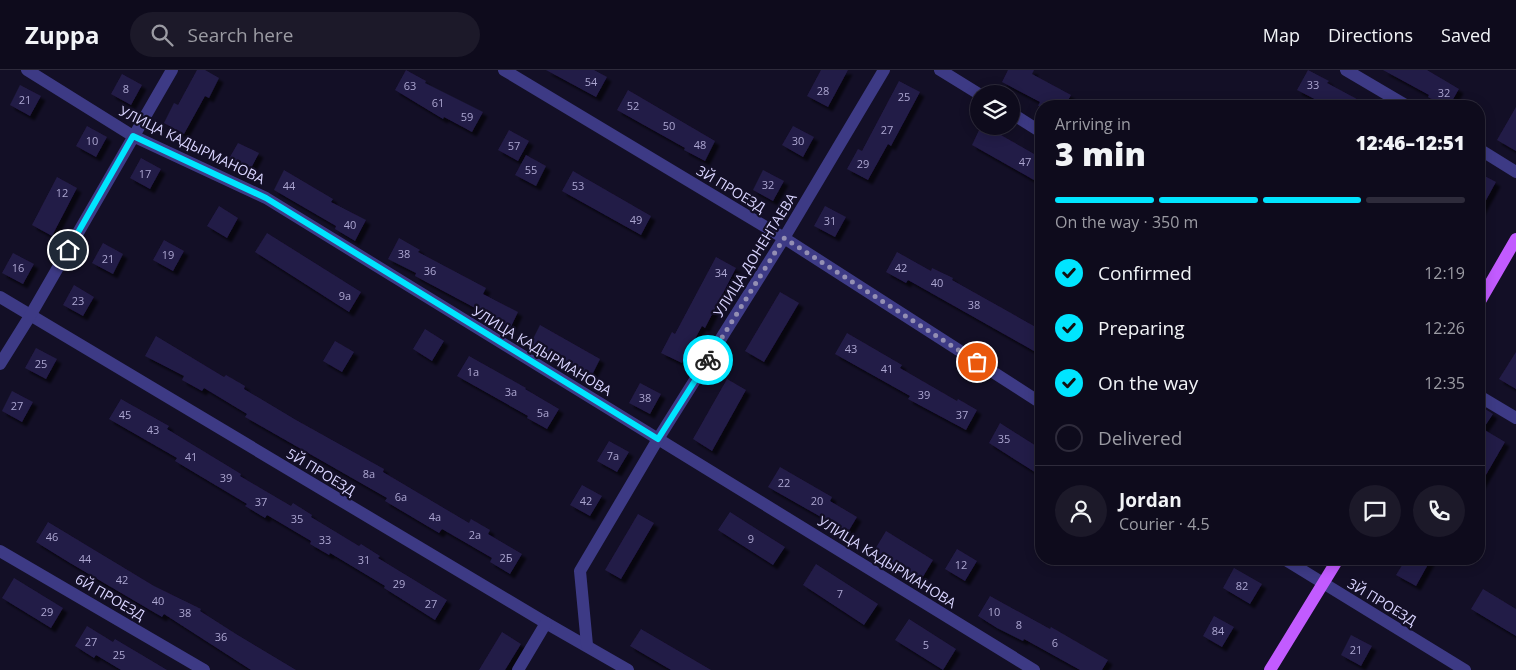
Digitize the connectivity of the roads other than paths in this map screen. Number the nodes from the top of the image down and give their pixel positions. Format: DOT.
graph roads {
  1 [pos="26,70"];
  2 [pos="172,70"];
  3 [pos="504,70"];
  4 [pos="884,70"];
  5 [pos="940,70"];
  6 [pos="1346,70"];
  7 [pos="970,88"];
  8 [pos="1397,100"];
  9 [pos="1020,119"];
  10 [pos="1035,128"];
  11 [pos="133,136"];
  12 [pos="1485,154"];
  13 [pos="1516,172"];
  14 [pos="784,238"];
  15 [pos="1516,239"];
  16 [pos="1485,293"];
  17 [pos="0,297"];
  18 [pos="30,316"];
  19 [pos="0,364"];
  20 [pos="1035,399"];
  21 [pos="1485,400"];
  22 [pos="1516,418"];
  23 [pos="658,439"];
  24 [pos="0,550"];
  25 [pos="1294,565"];
  26 [pos="1335,565"];
  27 [pos="1324,584"];
  28 [pos="546,623"];
  29 [pos="587,644"];
  30 [pos="204,670"];
  31 [pos="518,670"];
  32 [pos="628,670"];
  33 [pos="1034,670"];
  34 [pos="1270,670"];
  35 [pos="1465,670"];
  1 -- 11 [label="street, УЛИЦА КАДЫРМАНОВА"];
  2 -- 11 [label="street"];
  3 -- 14 [label="street, 3Й ПРОЕЗД"];
  4 -- 14 [label="street, УЛИЦА ДОНЕНТАЕВА"];
  5 -- 7 [label="street"];
  6 -- 8 [label="street"];
  9 -- 10 [label="street"];
  11 -- 18 [label="street"];
  11 -- 23 [label="street, УЛИЦА КАДЫРМАНОВА"];
  12 -- 13 [label="street"];
  14 -- 20 [label="street, 3Й ПРОЕЗД"];
  14 -- 23 [label="street, УЛИЦА ДОНЕНТАЕВА"];
  15 -- 16 [label="main road"];
  17 -- 18 [label="street, 5Й ПРОЕЗД"];
  18 -- 19 [label="street"];
  18 -- 28 [label="street, 5Й ПРОЕЗД"];
  21 -- 22 [label="street"];
  23 -- 29 [label="street, УЛИЦА ДОНЕНТАЕВА"];
  23 -- 33 [label="street, УЛИЦА КАДЫРМАНОВА"];
  24 -- 30 [label="street, 6Й ПРОЕЗД"];
  25 -- 27 [label="street, 3Й ПРОЕЗД"];
  26 -- 27 [label="main road"];
  27 -- 34 [label="main road"];
  27 -- 35 [label="street, 3Й ПРОЕЗД"];
  28 -- 29 [label="street, 5Й ПРОЕЗД"];
  28 -- 31 [label="street"];
  29 -- 32 [label="street, 5Й ПРОЕЗД"];
}
